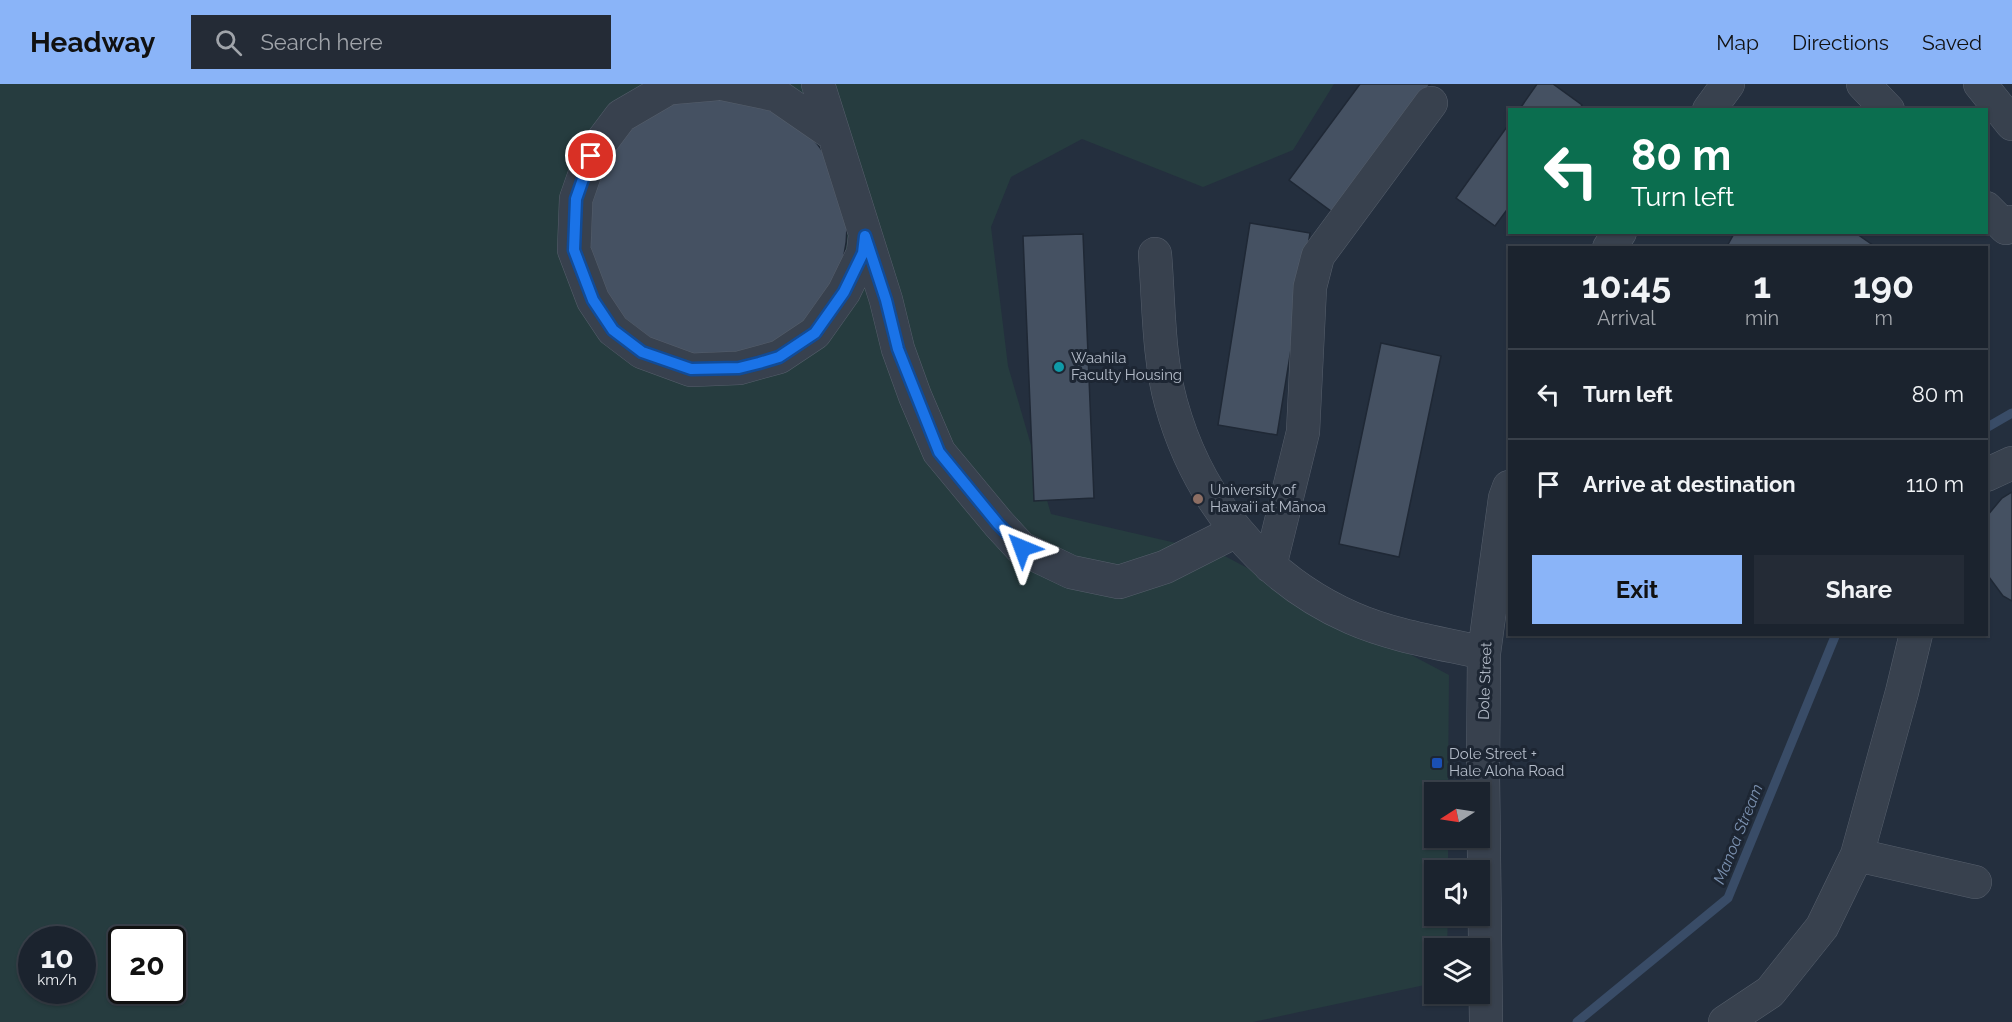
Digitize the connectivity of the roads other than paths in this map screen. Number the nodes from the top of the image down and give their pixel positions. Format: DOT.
graph roads {
  1 [pos="715,84"];
  2 [pos="724,84"];
  3 [pos="818,84"];
  4 [pos="1728,84"];
  5 [pos="1863,84"];
  6 [pos="1980,84"];
  7 [pos="1431,103"];
  8 [pos="1710,108"];
  9 [pos="1886,108"];
  10 [pos="2012,124"];
  11 [pos="834,135"];
  12 [pos="1988,210"];
  13 [pos="2012,222"];
  14 [pos="865,236"];
  15 [pos="1155,254"];
  16 [pos="2012,462"];
  17 [pos="1988,474"];
  18 [pos="1508,490"];
  19 [pos="1236,531"];
  20 [pos="1270,566"];
  21 [pos="1916,636"];
  22 [pos="1484,653"];
  23 [pos="1857,855"];
  24 [pos="1975,882"];
  25 [pos="1486,1022"];
  26 [pos="1725,1022"];
  1 -- 14 [label="street"];
  2 -- 11 [label="street"];
  3 -- 11 [label="street"];
  4 -- 8 [label="street"];
  5 -- 9 [label="street"];
  6 -- 10 [label="street"];
  7 -- 20 [label="street"];
  11 -- 14 [label="street"];
  12 -- 13 [label="street"];
  14 -- 19 [label="street"];
  15 -- 19 [label="street"];
  16 -- 17 [label="street"];
  18 -- 22 [label="street, Dole Street"];
  19 -- 20 [label="street"];
  20 -- 22 [label="street"];
  21 -- 23 [label="street"];
  22 -- 25 [label="street, Dole Street"];
  23 -- 24 [label="street"];
  23 -- 26 [label="street"];
}
